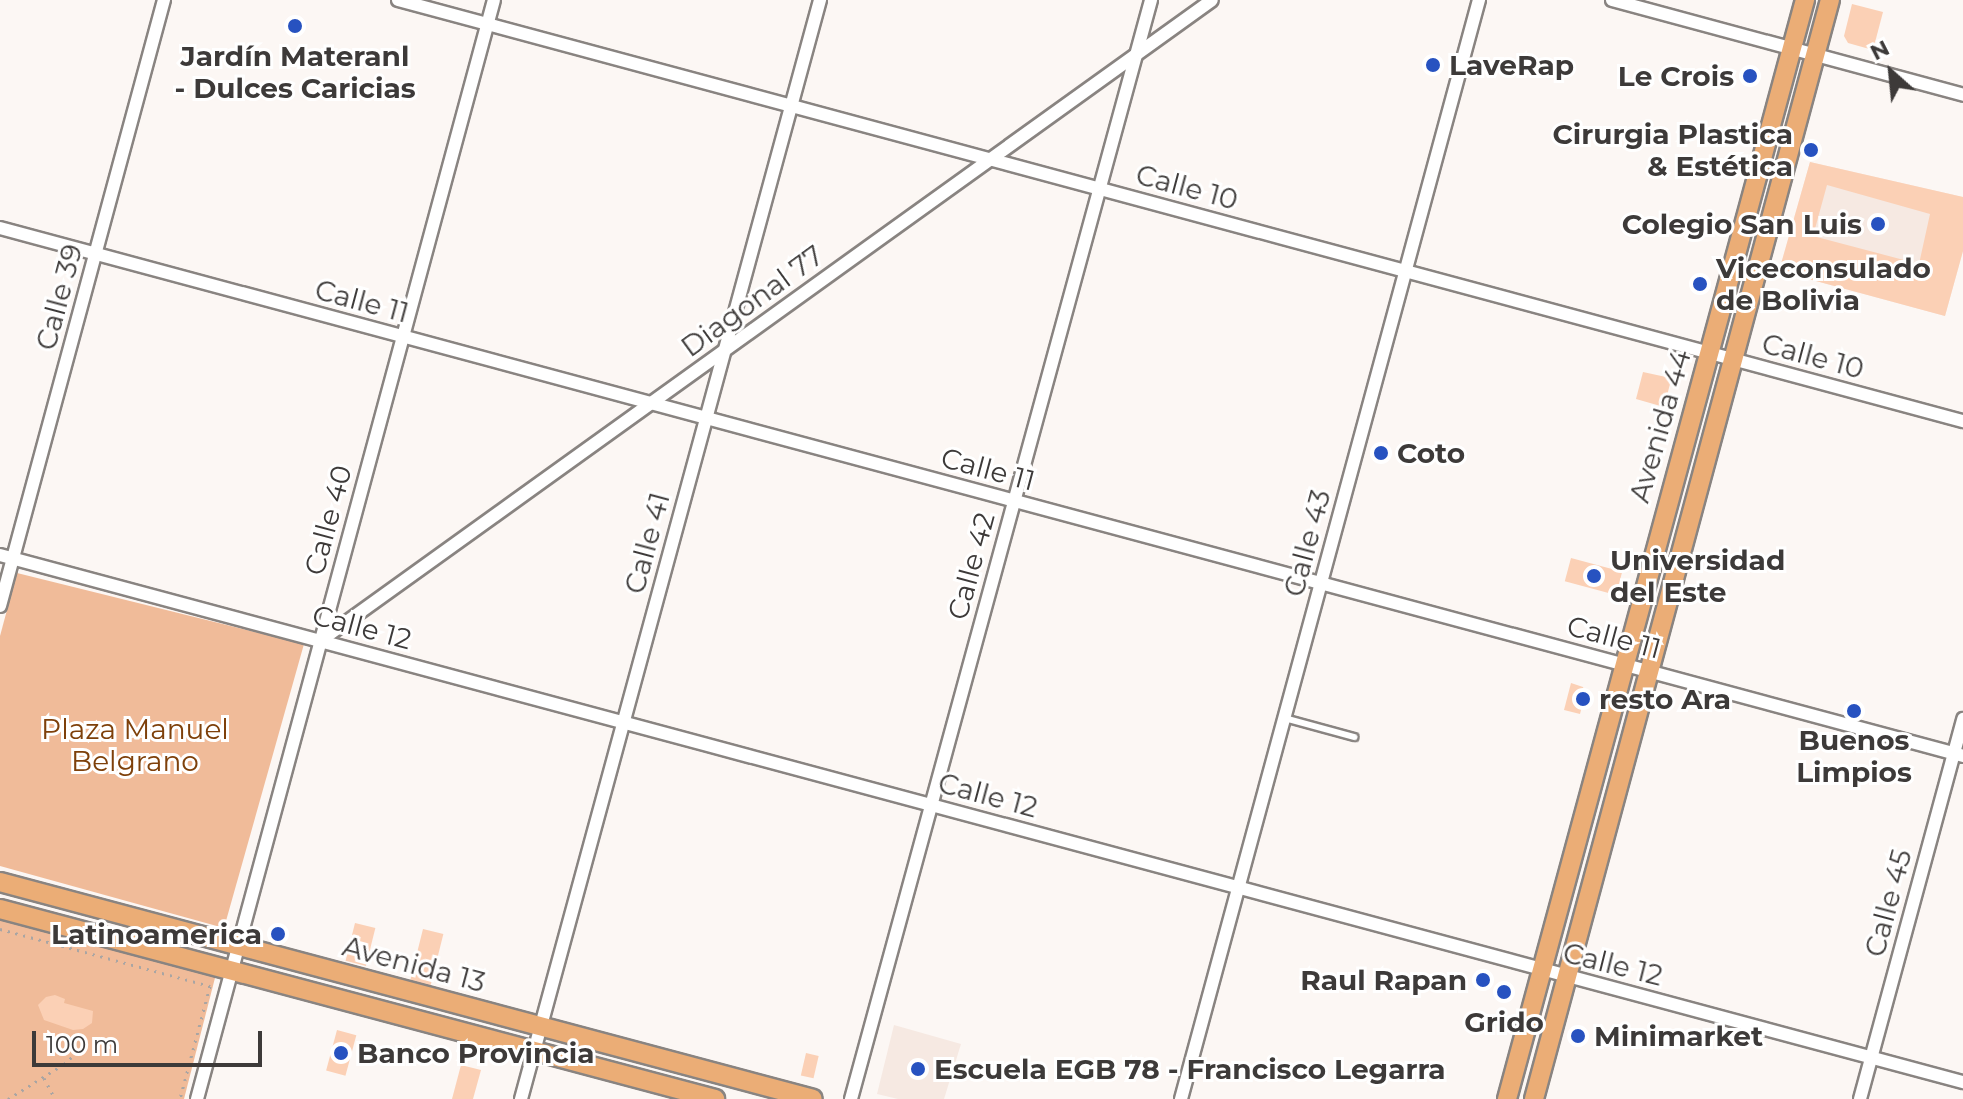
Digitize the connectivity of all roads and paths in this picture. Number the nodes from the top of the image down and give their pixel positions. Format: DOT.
graph roads {
  1 [pos="164,0"];
  2 [pos="398,0"];
  3 [pos="494,0"];
  4 [pos="820,0"];
  5 [pos="1151,0"];
  6 [pos="1212,0"];
  7 [pos="1479,0"];
  8 [pos="1612,0"];
  9 [pos="1805,0"];
  10 [pos="1830,0"];
  11 [pos="488,24"];
  12 [pos="1791,50"];
  13 [pos="1136,54"];
  14 [pos="1815,56"];
  15 [pos="1963,95"];
  16 [pos="791,106"];
  17 [pos="992,160"];
  18 [pos="1099,188"];
  19 [pos="0,228"];
  20 [pos="95,254"];
  21 [pos="1405,271"];
  22 [pos="403,337"];
  23 [pos="726,349"];
  24 [pos="1710,353"];
  25 [pos="1733,359"];
  26 [pos="651,403"];
  27 [pos="706,418"];
  28 [pos="1963,421"];
  29 [pos="1014,501"];
  30 [pos="6,557"];
  31 [pos="1321,583"];
  32 [pos="0,606"];
  33 [pos="320,641"];
  34 [pos="1623,664"];
  35 [pos="1648,672"];
  36 [pos="1284,718"];
  37 [pos="1963,719"];
  38 [pos="624,723"];
  39 [pos="1354,737"];
  40 [pos="1958,755"];
  41 [pos="931,805"];
  42 [pos="0,882"];
  43 [pos="1238,888"];
  44 [pos="0,909"];
  45 [pos="0,929"];
  46 [pos="239,946"];
  47 [pos="232,970"];
  48 [pos="1541,970"];
  49 [pos="1566,975"];
  50 [pos="540,1026"];
  51 [pos="83,1047"];
  52 [pos="534,1051"];
  53 [pos="1871,1057"];
  54 [pos="43,1077"];
  55 [pos="1963,1082"];
  56 [pos="8,1099"];
  57 [pos="55,1099"];
  58 [pos="180,1099"];
  59 [pos="197,1099"];
  60 [pos="521,1099"];
  61 [pos="715,1099"];
  62 [pos="813,1099"];
  63 [pos="851,1099"];
  64 [pos="1181,1099"];
  65 [pos="1507,1099"];
  66 [pos="1534,1099"];
  67 [pos="1860,1099"];
  1 -- 20 [label="street, Calle 39"];
  2 -- 11 [label="street, Calle 10"];
  3 -- 11 [label="street, Calle 40"];
  4 -- 16 [label="street, Calle 41"];
  5 -- 13 [label="street, Calle 42"];
  6 -- 13 [label="street, Diagonal 77"];
  7 -- 21 [label="street, Calle 43"];
  8 -- 12 [label="street"];
  9 -- 12 [label="main road, Avenida 44"];
  10 -- 14 [label="main road, Avenida 44"];
  11 -- 16 [label="street, Calle 10"];
  11 -- 22 [label="street, Calle 40"];
  12 -- 14 [label="street"];
  12 -- 24 [label="main road, Avenida 44"];
  13 -- 17 [label="street, Diagonal 77"];
  13 -- 18 [label="street, Calle 42"];
  14 -- 15 [label="street"];
  14 -- 25 [label="main road, Avenida 44"];
  16 -- 17 [label="street, Calle 10"];
  16 -- 23 [label="street, Calle 41"];
  17 -- 18 [label="street, Calle 10"];
  17 -- 23 [label="street, Diagonal 77"];
  18 -- 21 [label="street, Calle 10"];
  18 -- 29 [label="street, Calle 42"];
  19 -- 20 [label="street, Calle 11"];
  20 -- 22 [label="street, Calle 11"];
  20 -- 30 [label="street, Calle 39"];
  21 -- 24 [label="street, Calle 10"];
  21 -- 31 [label="street, Calle 43"];
  22 -- 26 [label="street, Calle 11"];
  22 -- 33 [label="street, Calle 40"];
  23 -- 26 [label="street, Diagonal 77"];
  23 -- 27 [label="street, Calle 41"];
  24 -- 25 [label="street, Calle 10"];
  24 -- 34 [label="main road, Avenida 44"];
  25 -- 28 [label="street, Calle 10"];
  25 -- 35 [label="main road, Avenida 44"];
  26 -- 27 [label="street, Calle 11"];
  26 -- 33 [label="street, Diagonal 77"];
  27 -- 29 [label="street, Calle 11"];
  27 -- 38 [label="street, Calle 41"];
  29 -- 31 [label="street, Calle 11"];
  29 -- 41 [label="street, Calle 42"];
  30 -- 32 [label="street, Calle 39"];
  30 -- 33 [label="street, Calle 12"];
  31 -- 34 [label="street, Calle 11"];
  31 -- 36 [label="street, Calle 43"];
  33 -- 38 [label="street, Calle 12"];
  33 -- 46 [label="street, Calle 40"];
  34 -- 35 [label="street, Calle 11"];
  34 -- 48 [label="main road, Avenida 44"];
  35 -- 40 [label="street, Calle 11"];
  35 -- 49 [label="main road, Avenida 44"];
  36 -- 39 [label="lane"];
  36 -- 43 [label="street, Calle 43"];
  37 -- 40 [label="street, Calle 45"];
  38 -- 41 [label="street, Calle 12"];
  38 -- 50 [label="street, Calle 41"];
  40 -- 53 [label="street, Calle 45"];
  41 -- 43 [label="street, Calle 12"];
  41 -- 63 [label="street, Calle 42"];
  42 -- 46 [label="main road, Avenida 13"];
  43 -- 48 [label="street, Calle 12"];
  43 -- 64 [label="street, Calle 43"];
  44 -- 47 [label="main road, Avenida 13"];
  45 -- 58 [label="path"];
  46 -- 47 [label="street, Calle 40"];
  46 -- 50 [label="main road, Avenida 13"];
  47 -- 52 [label="main road, Avenida 13"];
  47 -- 59 [label="street, Calle 40"];
  48 -- 49 [label="street, Calle 12"];
  48 -- 65 [label="main road, Avenida 44"];
  49 -- 53 [label="street, Calle 12"];
  49 -- 66 [label="main road, Avenida 44"];
  50 -- 52 [label="street, Calle 41"];
  50 -- 62 [label="main road, Avenida 13"];
  51 -- 54 [label="path"];
  52 -- 60 [label="street, Calle 41"];
  52 -- 61 [label="main road, Avenida 13"];
  53 -- 55 [label="street, Calle 12"];
  53 -- 67 [label="street, Calle 45"];
  54 -- 56 [label="path"];
  54 -- 57 [label="path"];
}
